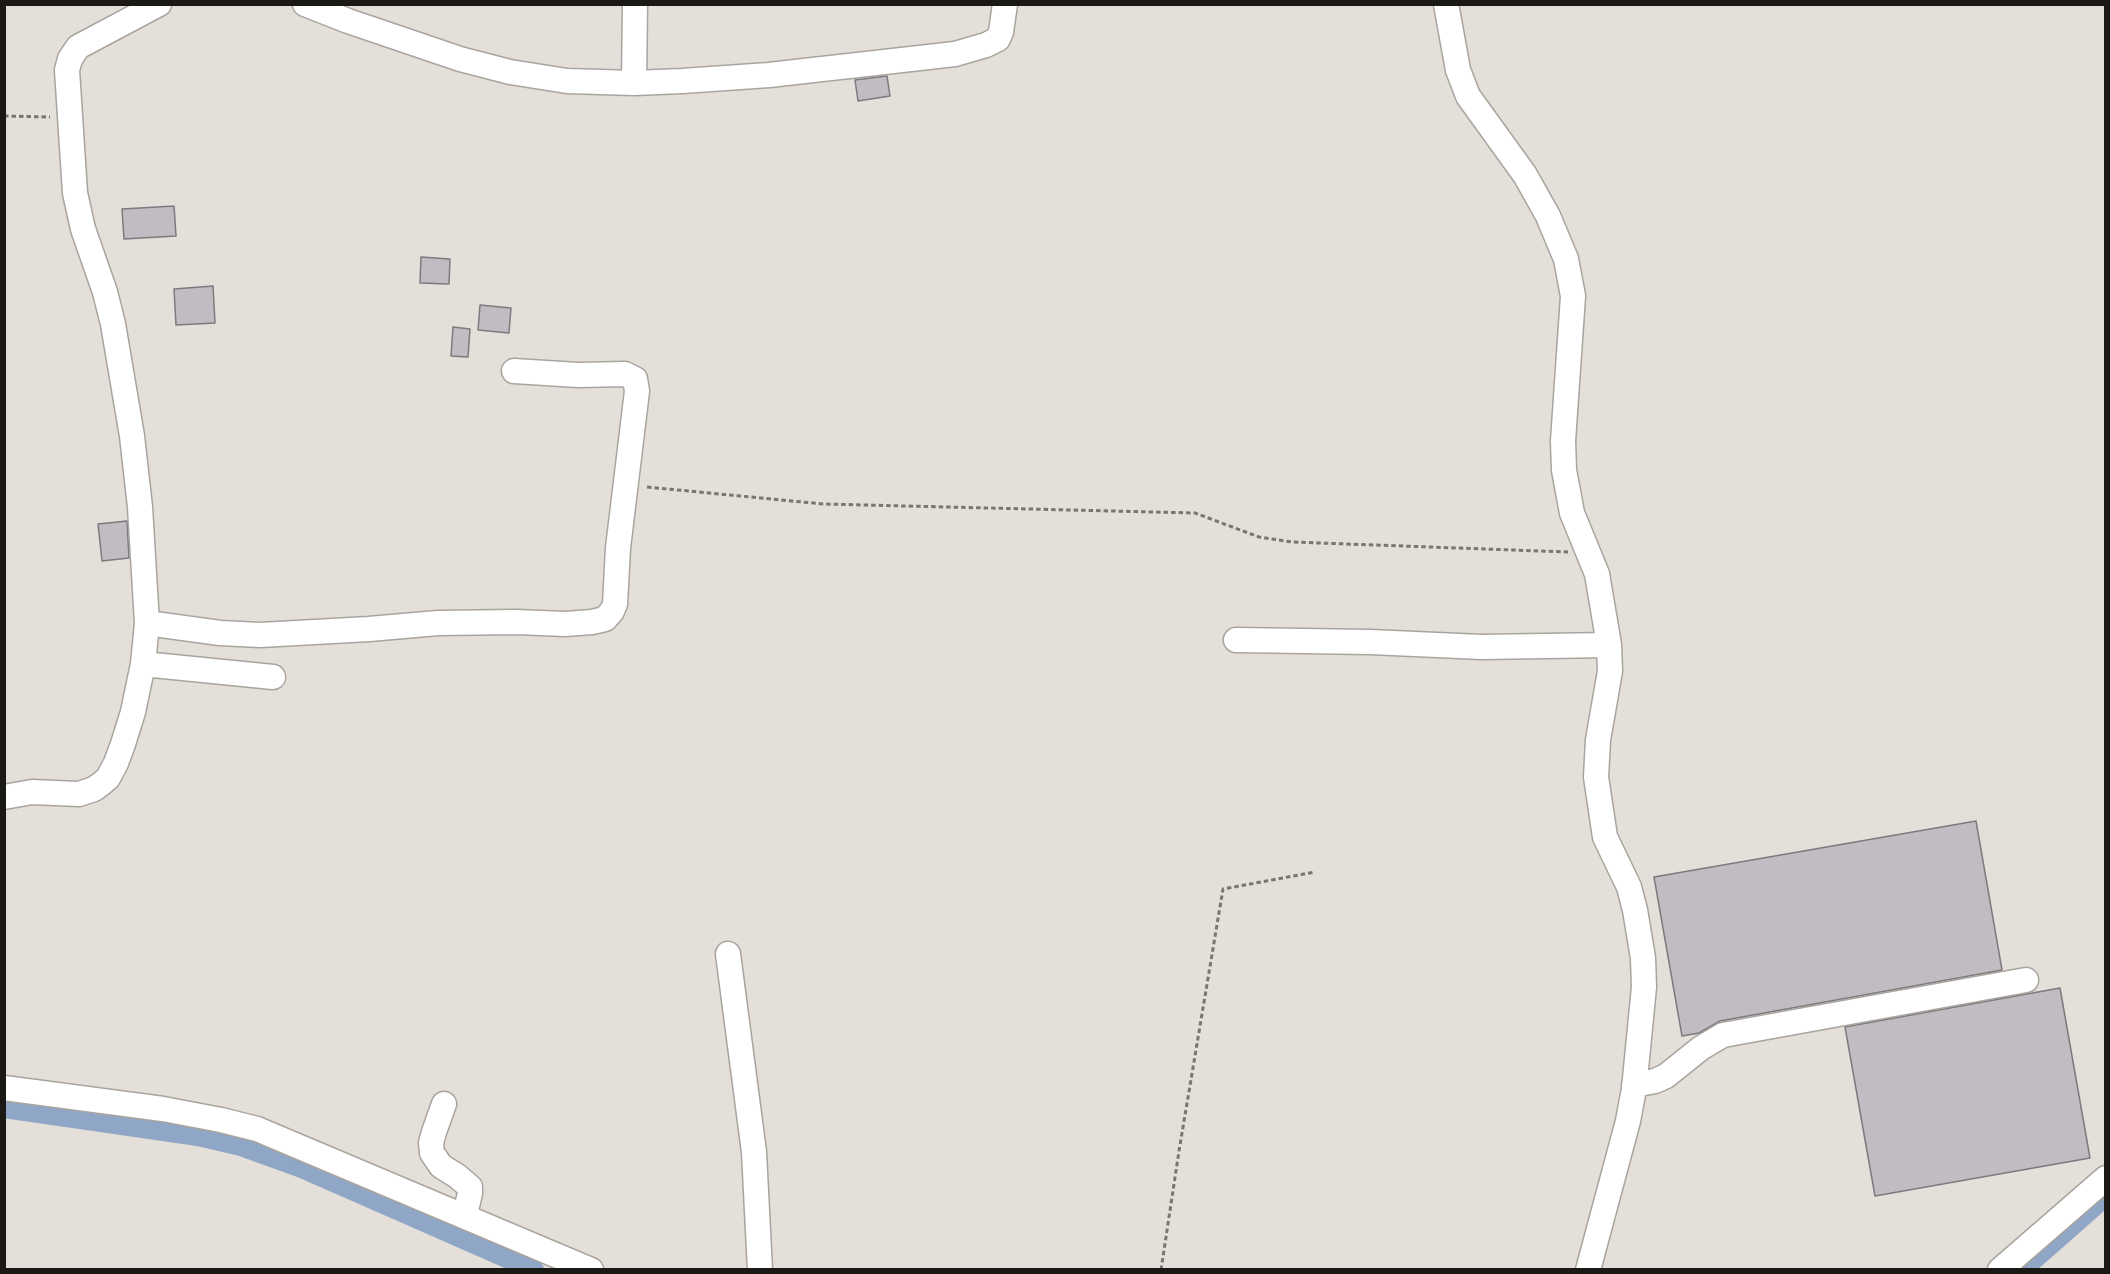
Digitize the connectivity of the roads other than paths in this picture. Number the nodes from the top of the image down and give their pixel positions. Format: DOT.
graph roads {
  1 [pos="159,4"];
  2 [pos="305,4"];
  3 [pos="635,4"];
  4 [pos="1005,4"];
  5 [pos="1446,4"];
  6 [pos="634,83"];
  7 [pos="513,370"];
  8 [pos="147,623"];
  9 [pos="1236,640"];
  10 [pos="1609,645"];
  11 [pos="142,664"];
  12 [pos="273,677"];
  13 [pos="4,797"];
  14 [pos="728,954"];
  15 [pos="2026,980"];
  16 [pos="1634,1084"];
  17 [pos="4,1088"];
  18 [pos="444,1104"];
  19 [pos="2106,1178"];
  20 [pos="465,1215"];
  21 [pos="591,1269"];
  22 [pos="760,1269"];
  23 [pos="1588,1269"];
  24 [pos="2000,1269"];
  1 -- 8 [label="street"];
  2 -- 6 [label="street"];
  3 -- 6 [label="street"];
  4 -- 6 [label="street"];
  5 -- 10 [label="street"];
  7 -- 8 [label="street"];
  8 -- 11 [label="street"];
  9 -- 10 [label="street"];
  10 -- 16 [label="street"];
  11 -- 12 [label="street"];
  11 -- 13 [label="street"];
  14 -- 22 [label="street"];
  15 -- 16 [label="street"];
  16 -- 23 [label="street"];
  17 -- 20 [label="street"];
  18 -- 20 [label="street"];
  19 -- 24 [label="street"];
  20 -- 21 [label="street"];
}
